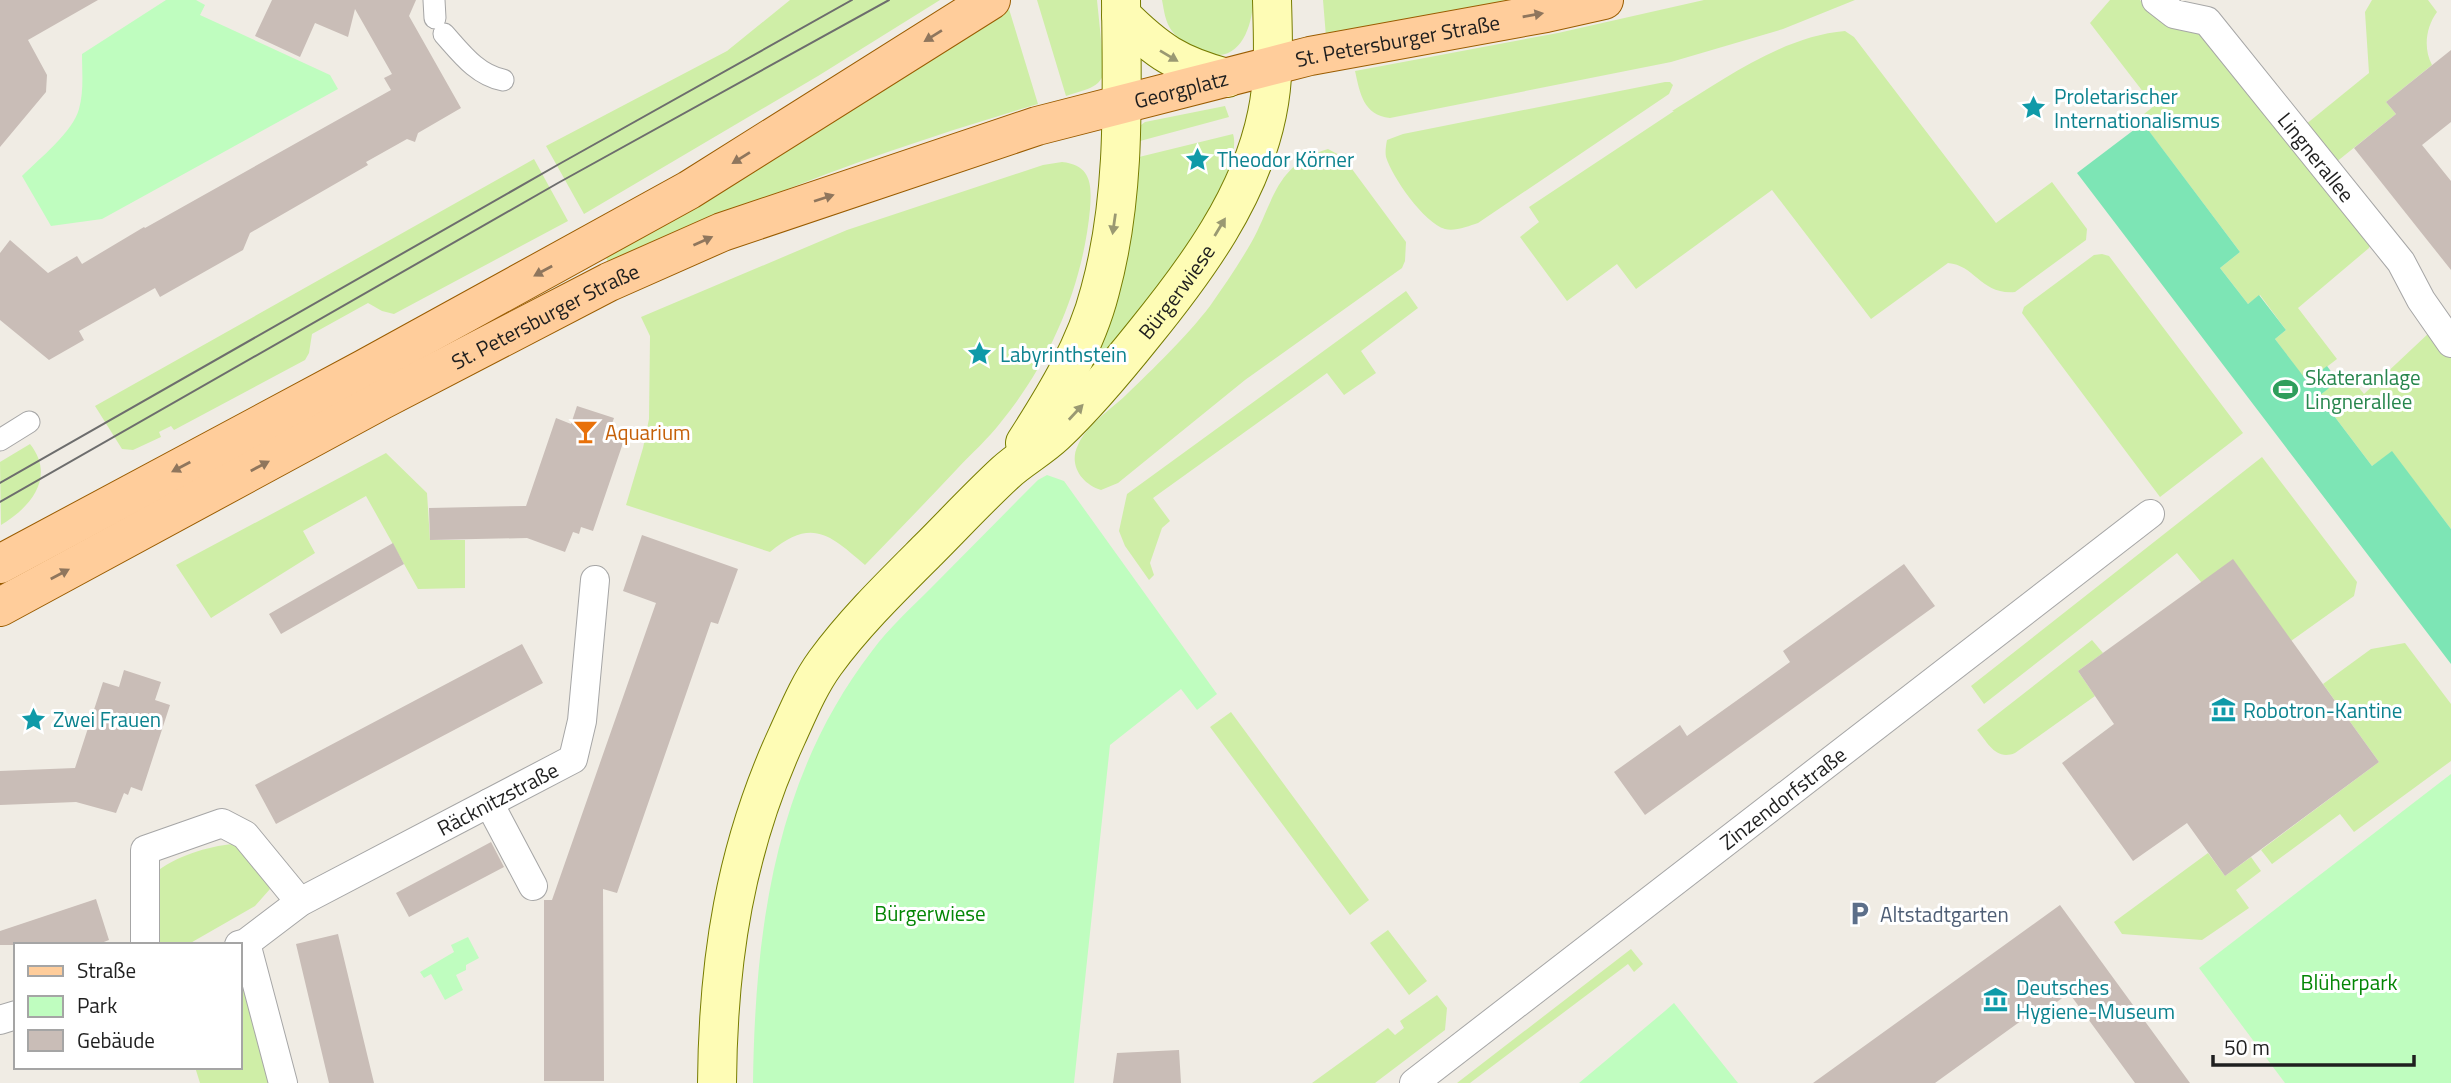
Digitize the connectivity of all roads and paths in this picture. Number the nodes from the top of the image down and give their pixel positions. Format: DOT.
graph roads {
  1 [pos="991,0"];
  2 [pos="1272,0"];
  3 [pos="1604,0"];
  4 [pos="2157,0"];
  5 [pos="1121,7"];
  6 [pos="438,17"];
  7 [pos="1274,67"];
  8 [pos="1227,78"];
  9 [pos="503,80"];
  10 [pos="1124,103"];
  11 [pos="2451,343"];
  12 [pos="373,384"];
  13 [pos="29,422"];
  14 [pos="0,440"];
  15 [pos="1006,472"];
  16 [pos="2150,514"];
  17 [pos="0,565"];
  18 [pos="595,580"];
  19 [pos="0,607"];
  20 [pos="489,803"];
  21 [pos="533,886"];
  22 [pos="300,902"];
  23 [pos="145,943"];
  24 [pos="242,944"];
  25 [pos="717,1070"];
  26 [pos="283,1083"];
  27 [pos="1414,1083"];
  1 -- 12 [label="main road, St. Petersburger Straße, one-way"];
  2 -- 7 [label="main road"];
  7 -- 3 [label="main road, St. Petersburger Straße, one-way"];
  4 -- 11 [label="street, Lingnerallee"];
  5 -- 8 [label="main road, one-way"];
  5 -- 10 [label="main road, Georgplatz"];
  6 -- 9 [label="street"];
  7 -- 8 [label="main road, Georgplatz"];
  15 -- 7 [label="main road, Bürgerwiese, one-way"];
  8 -- 10 [label="main road, Georgplatz"];
  12 -- 10 [label="main road, St. Petersburger Straße, one-way"];
  10 -- 15 [label="main road, Bürgerwiese, one-way"];
  12 -- 17 [label="main road, St. Petersburger Straße, one-way"];
  19 -- 12 [label="main road, St. Petersburger Straße, one-way"];
  13 -- 14 [label="street"];
  15 -- 25 [label="main road, Bürgerwiese"];
  16 -- 27 [label="street, Zinzendorfstraße"];
  18 -- 20 [label="street, Räcknitzstraße"];
  20 -- 21 [label="street"];
  20 -- 22 [label="street, Räcknitzstraße"];
  22 -- 23 [label="street"];
  22 -- 24 [label="street, Räcknitzstraße"];
  24 -- 26 [label="street"];
}
